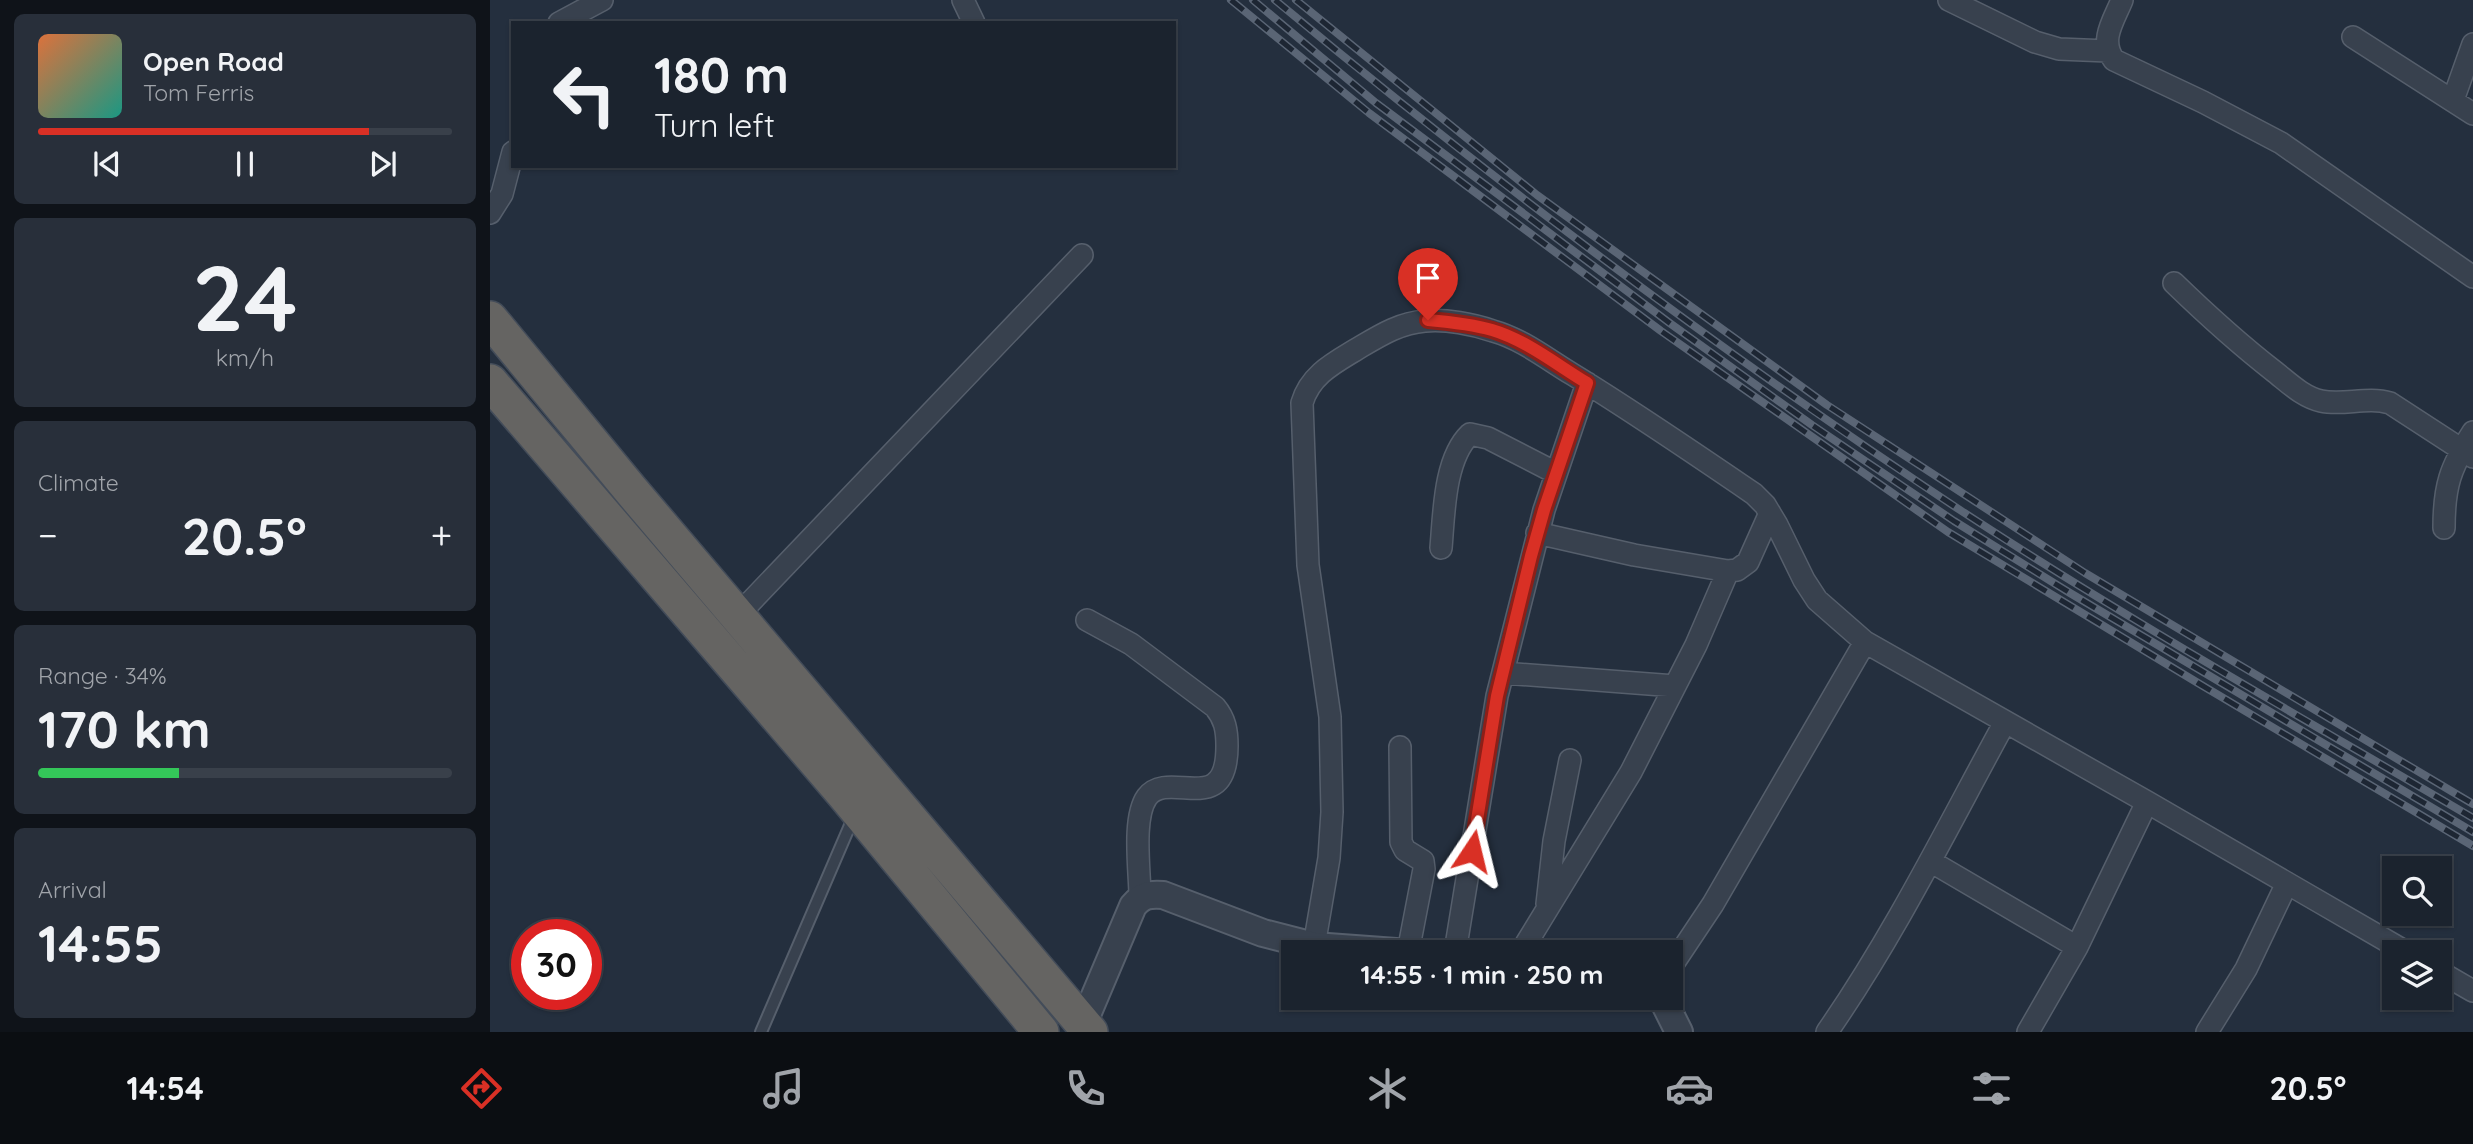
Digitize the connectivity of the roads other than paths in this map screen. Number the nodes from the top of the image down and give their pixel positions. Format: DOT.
graph roads {
  1 [pos="963,0"];
  2 [pos="1949,0"];
  3 [pos="2122,0"];
  4 [pos="588,3"];
  5 [pos="562,21"];
  6 [pos="973,21"];
  7 [pos="2353,37"];
  8 [pos="2473,44"];
  9 [pos="2108,51"];
  10 [pos="2453,100"];
  11 [pos="2473,114"];
  12 [pos="511,160"];
  13 [pos="490,213"];
  14 [pos="1082,256"];
  15 [pos="2473,277"];
  16 [pos="2174,283"];
  17 [pos="490,319"];
  18 [pos="490,382"];
  19 [pos="1587,383"];
  20 [pos="2473,432"];
  21 [pos="2467,454"];
  22 [pos="1556,473"];
  23 [pos="1770,513"];
  24 [pos="2444,528"];
  25 [pos="1537,533"];
  26 [pos="1441,548"];
  27 [pos="1728,571"];
  28 [pos="738,615"];
  29 [pos="1087,620"];
  30 [pos="1865,642"];
  31 [pos="1503,673"];
  32 [pos="1675,686"];
  33 [pos="2005,722"];
  34 [pos="1400,747"];
  35 [pos="1570,760"];
  36 [pos="2147,802"];
  37 [pos="857,810"];
  38 [pos="1930,860"];
  39 [pos="2287,883"];
  40 [pos="1140,897"];
  41 [pos="1547,910"];
  42 [pos="1290,940"];
  43 [pos="1315,940"];
  44 [pos="1410,940"];
  45 [pos="1457,940"];
  46 [pos="1528,940"];
  47 [pos="2385,940"];
  48 [pos="2077,947"];
  49 [pos="1683,949"];
  50 [pos="2452,979"];
  51 [pos="2473,991"];
  52 [pos="1668,1010"];
  53 [pos="1086,1028"];
  54 [pos="761,1032"];
  55 [pos="1041,1032"];
  56 [pos="1679,1032"];
  57 [pos="1827,1032"];
  58 [pos="2028,1032"];
  59 [pos="2207,1032"];
  1 -- 6 [label="street"];
  2 -- 9 [label="street"];
  3 -- 9 [label="street"];
  4 -- 5 [label="street"];
  7 -- 10 [label="street"];
  8 -- 10 [label="street"];
  9 -- 15 [label="street"];
  10 -- 11 [label="street"];
  12 -- 13 [label="street"];
  14 -- 28 [label="street"];
  16 -- 21 [label="street"];
  17 -- 28 [label="highway"];
  18 -- 37 [label="highway"];
  19 -- 22 [label="street"];
  19 -- 23 [label="street"];
  19 -- 43 [label="street"];
  20 -- 21 [label="street"];
  21 -- 24 [label="street"];
  22 -- 25 [label="street"];
  22 -- 26 [label="street"];
  23 -- 27 [label="street"];
  23 -- 30 [label="street"];
  25 -- 27 [label="street"];
  25 -- 31 [label="street"];
  27 -- 32 [label="street"];
  28 -- 53 [label="highway"];
  29 -- 40 [label="street"];
  30 -- 33 [label="street"];
  30 -- 49 [label="street"];
  31 -- 32 [label="street"];
  31 -- 45 [label="street"];
  32 -- 41 [label="street"];
  33 -- 36 [label="street"];
  33 -- 38 [label="street"];
  34 -- 44 [label="street"];
  35 -- 41 [label="street"];
  36 -- 39 [label="street"];
  36 -- 48 [label="street"];
  37 -- 54 [label="lane"];
  37 -- 55 [label="highway"];
  38 -- 48 [label="street"];
  38 -- 57 [label="street"];
  39 -- 47 [label="street"];
  39 -- 59 [label="street"];
  40 -- 42 [label="street"];
  40 -- 53 [label="street"];
  41 -- 46 [label="street"];
  48 -- 58 [label="street"];
  50 -- 51 [label="street"];
  52 -- 56 [label="street"];
}
